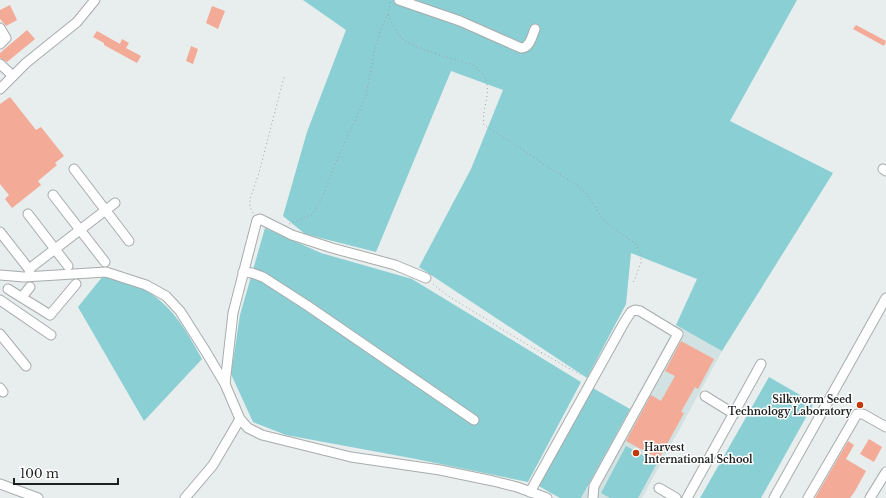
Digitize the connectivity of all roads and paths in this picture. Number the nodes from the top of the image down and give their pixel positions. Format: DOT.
graph roads {
  1 [pos="95,0"];
  2 [pos="391,0"];
  3 [pos="399,0"];
  4 [pos="388,15"];
  5 [pos="0,28"];
  6 [pos="536,29"];
  7 [pos="0,44"];
  8 [pos="0,64"];
  9 [pos="13,76"];
  10 [pos="284,77"];
  11 [pos="0,89"];
  12 [pos="74,169"];
  13 [pos="53,195"];
  14 [pos="115,203"];
  15 [pos="106,210"];
  16 [pos="28,214"];
  17 [pos="257,220"];
  18 [pos="279,228"];
  19 [pos="80,230"];
  20 [pos="0,232"];
  21 [pos="129,241"];
  22 [pos="55,249"];
  23 [pos="105,262"];
  24 [pos="68,266"];
  25 [pos="243,272"];
  26 [pos="30,273"];
  27 [pos="0,275"];
  28 [pos="13,276"];
  29 [pos="426,278"];
  30 [pos="632,283"];
  31 [pos="76,284"];
  32 [pos="30,287"];
  33 [pos="8,288"];
  34 [pos="0,294"];
  35 [pos="22,297"];
  36 [pos="886,298"];
  37 [pos="0,300"];
  38 [pos="0,334"];
  39 [pos="51,335"];
  40 [pos="761,364"];
  41 [pos="26,366"];
  42 [pos="581,375"];
  43 [pos="225,384"];
  44 [pos="705,396"];
  45 [pos="734,414"];
  46 [pos="240,420"];
  47 [pos="474,420"];
  48 [pos="886,427"];
  49 [pos="886,472"];
  50 [pos="0,484"];
  51 [pos="659,488"];
  52 [pos="530,492"];
  53 [pos="38,498"];
  54 [pos="186,498"];
  55 [pos="547,498"];
  56 [pos="593,498"];
  57 [pos="676,498"];
  58 [pos="687,498"];
  59 [pos="774,498"];
  60 [pos="808,498"];
  61 [pos="870,498"];
  1 -- 9 [label="street"];
  2 -- 4 [label="path"];
  3 -- 6 [label="street"];
  4 -- 18 [label="path"];
  4 -- 30 [label="path"];
  5 -- 7 [label="street"];
  8 -- 9 [label="street"];
  9 -- 11 [label="street"];
  10 -- 17 [label="path"];
  12 -- 15 [label="street"];
  13 -- 19 [label="street"];
  14 -- 15 [label="street"];
  15 -- 19 [label="street"];
  15 -- 21 [label="street"];
  16 -- 22 [label="street"];
  17 -- 18 [label="street"];
  17 -- 25 [label="street"];
  18 -- 29 [label="street"];
  19 -- 22 [label="street"];
  19 -- 23 [label="street"];
  20 -- 26 [label="street"];
  22 -- 24 [label="street"];
  22 -- 26 [label="street"];
  25 -- 43 [label="street"];
  25 -- 47 [label="street"];
  26 -- 28 [label="street"];
  26 -- 43 [label="street"];
  27 -- 28 [label="street"];
  28 -- 33 [label="street"];
  29 -- 42 [label="path"];
  31 -- 35 [label="street"];
  32 -- 35 [label="street"];
  33 -- 34 [label="street"];
  33 -- 35 [label="street"];
  36 -- 59 [label="street"];
  37 -- 39 [label="street"];
  38 -- 41 [label="street"];
  40 -- 45 [label="street"];
  43 -- 46 [label="street"];
  44 -- 45 [label="street"];
  45 -- 58 [label="street"];
  46 -- 52 [label="street"];
  46 -- 54 [label="street"];
  48 -- 60 [label="street"];
  49 -- 61 [label="street"];
  50 -- 53 [label="street"];
  51 -- 57 [label="street"];
  52 -- 55 [label="street"];
  52 -- 56 [label="street"];
}
